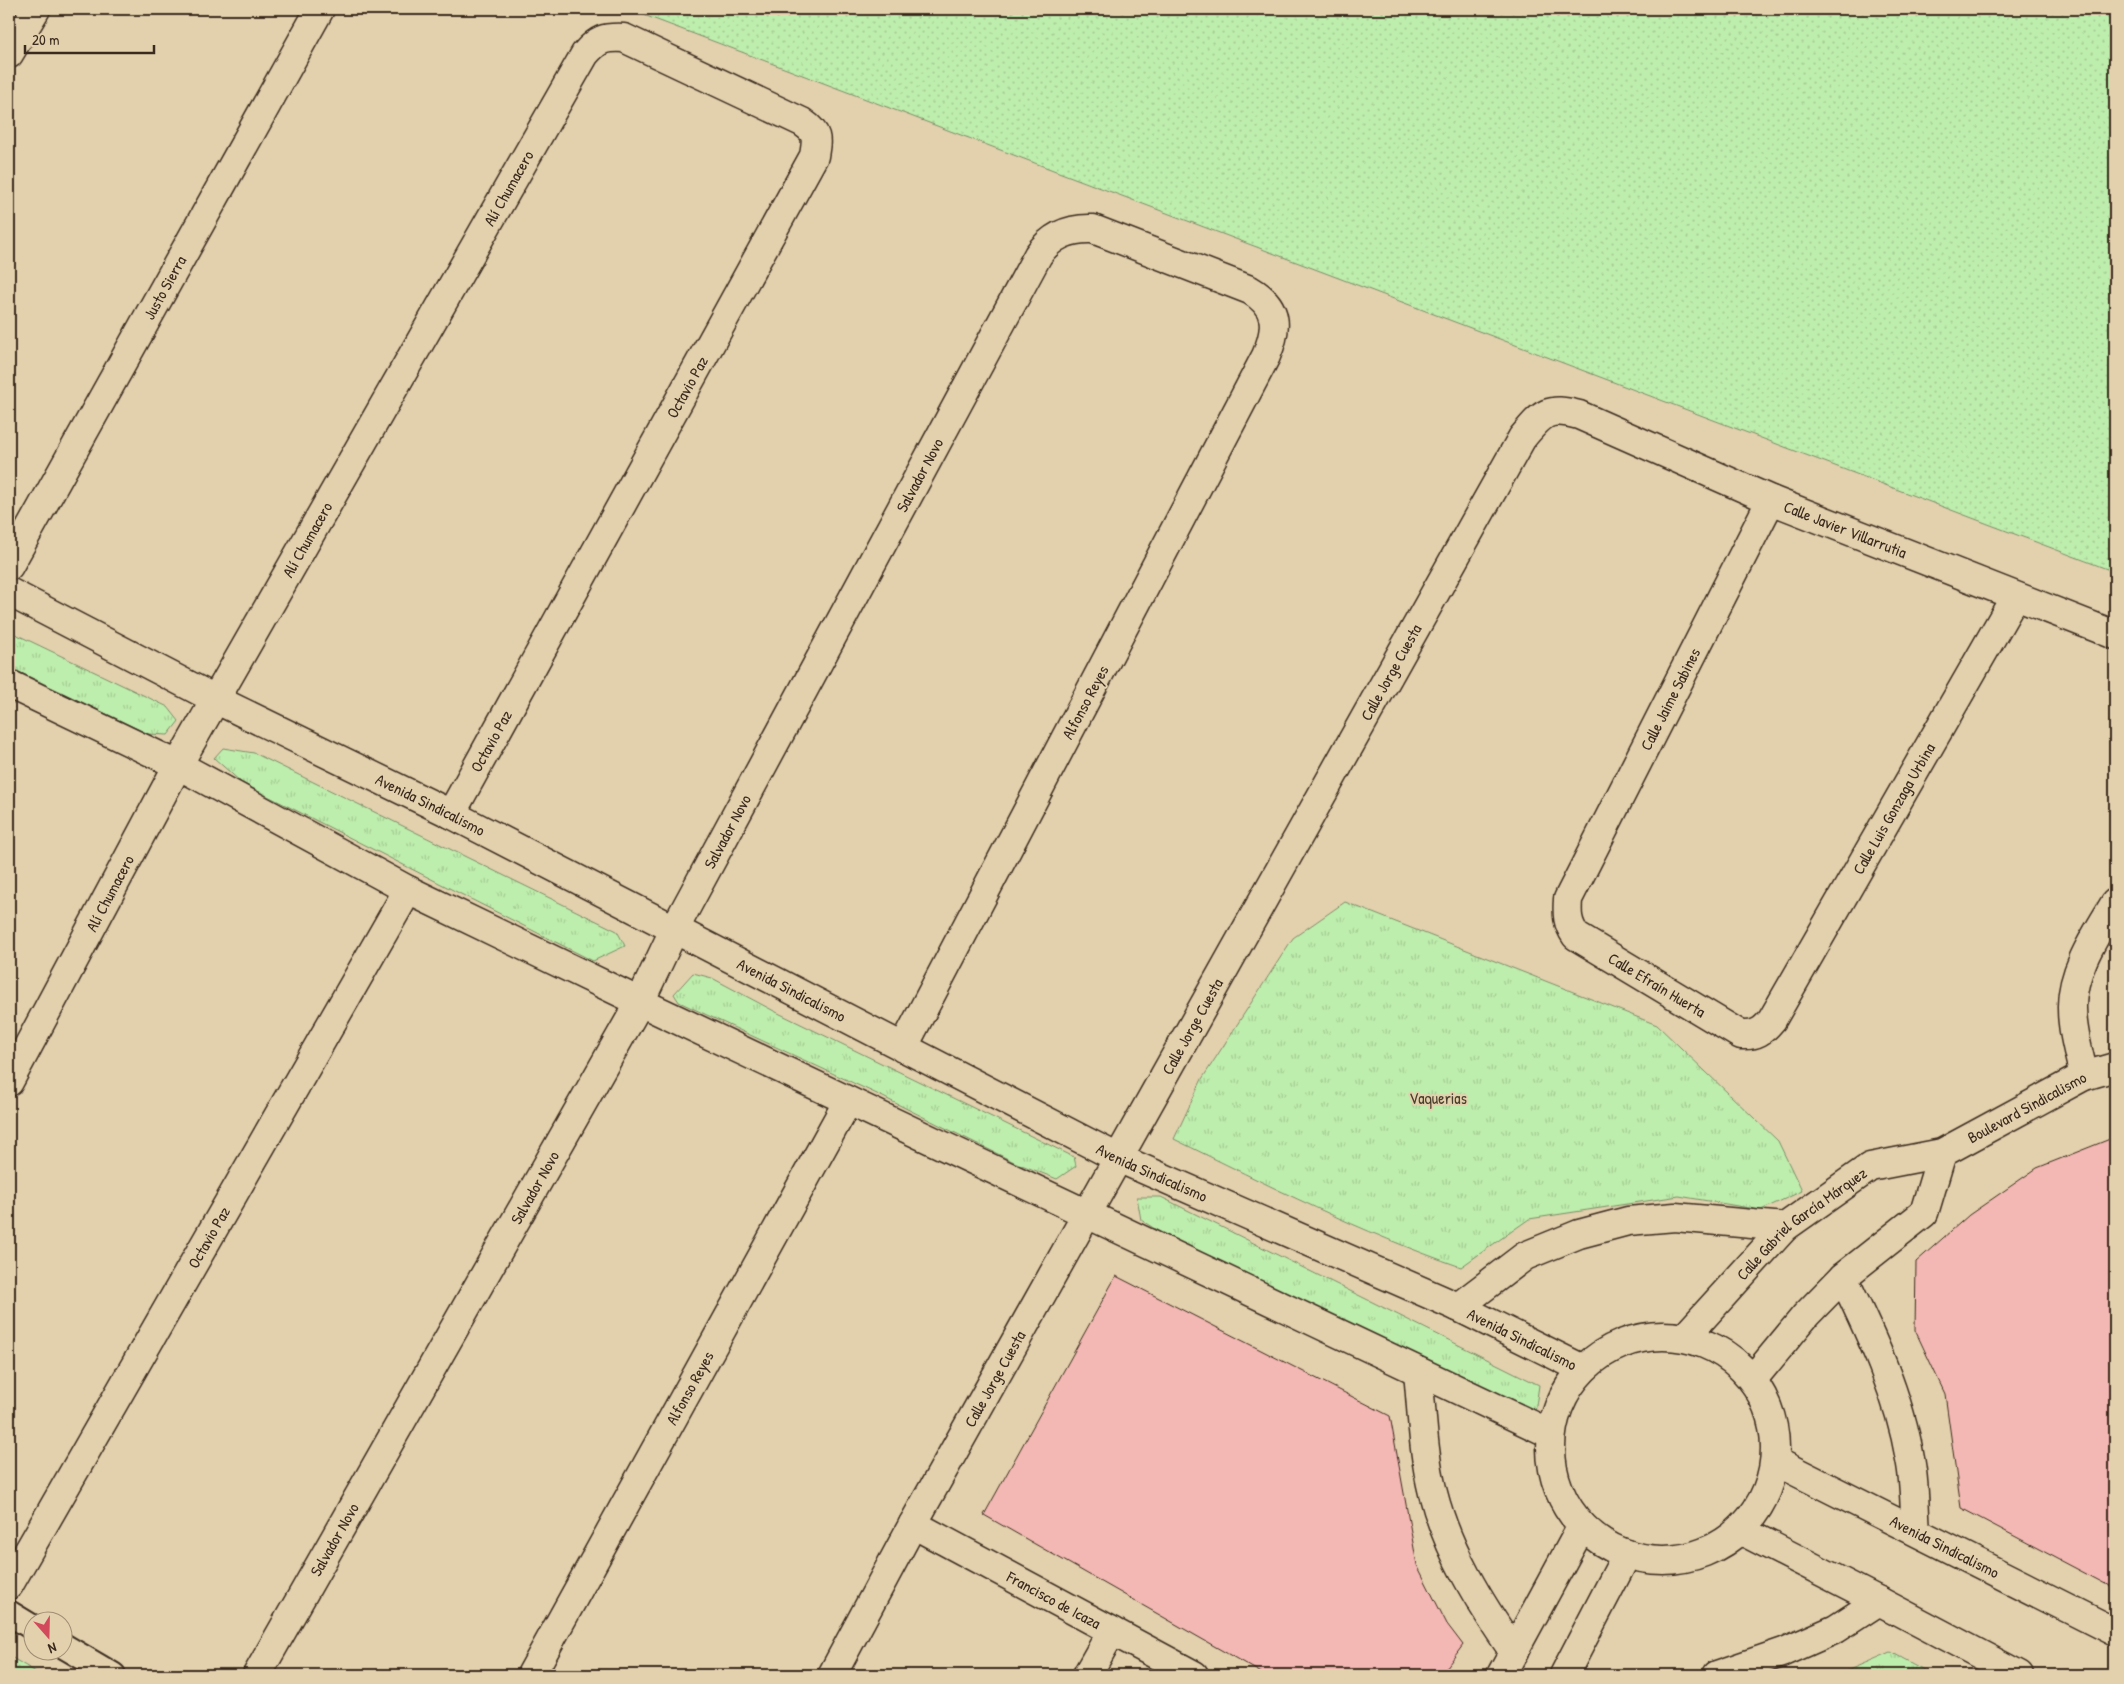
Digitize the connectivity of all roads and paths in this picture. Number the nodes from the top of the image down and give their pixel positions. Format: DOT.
graph roads {
  1 [pos="36,9"];
  2 [pos="320,9"];
  3 [pos="636,43"];
  4 [pos="9,54"];
  5 [pos="1266,356"];
  6 [pos="1579,415"];
  7 [pos="1771,500"];
  8 [pos="9,566"];
  9 [pos="9,592"];
  10 [pos="2015,597"];
  11 [pos="2115,635"];
  12 [pos="9,684"];
  13 [pos="215,699"];
  14 [pos="178,765"];
  15 [pos="451,814"];
  16 [pos="408,890"];
  17 [pos="1568,899"];
  18 [pos="2115,903"];
  19 [pos="674,930"];
  20 [pos="640,1002"];
  21 [pos="1772,1020"];
  22 [pos="903,1048"];
  23 [pos="2115,1067"];
  24 [pos="2084,1076"];
  25 [pos="9,1082"];
  26 [pos="848,1101"];
  27 [pos="1942,1153"];
  28 [pos="1118,1158"];
  29 [pos="1086,1214"];
  30 [pos="1785,1227"];
  31 [pos="1843,1277"];
  32 [pos="1458,1307"];
  33 [pos="1686,1336"];
  34 [pos="1582,1369"];
  35 [pos="1418,1372"];
  36 [pos="1752,1379"];
  37 [pos="1551,1434"];
  38 [pos="1775,1461"];
  39 [pos="913,1524"];
  40 [pos="1582,1526"];
  41 [pos="1740,1530"];
  42 [pos="1916,1531"];
  43 [pos="1627,1554"];
  44 [pos="9,1585"];
  45 [pos="1879,1601"];
  46 [pos="9,1613"];
  47 [pos="22,1621"];
  48 [pos="1112,1631"];
  49 [pos="2115,1632"];
  50 [pos="72,1651"];
  51 [pos="1514,1652"];
  52 [pos="113,1675"];
  53 [pos="257,1675"];
  54 [pos="531,1675"];
  55 [pos="832,1675"];
  56 [pos="1087,1675"];
  57 [pos="1194,1675"];
  58 [pos="1501,1675"];
  59 [pos="1564,1675"];
  60 [pos="1717,1675"];
  61 [pos="2020,1675"];
  1 -- 4 [label="street"];
  2 -- 8 [label="street, Justo Sierra"];
  3 -- 13 [label="street, Alí Chumacero"];
  3 -- 15 [label="street, Octavio Paz"];
  5 -- 19 [label="street, Salvador Novo"];
  5 -- 22 [label="street, Alfonso Reyes"];
  6 -- 7 [label="street, Calle Javier Villarrutia"];
  6 -- 28 [label="street, Calle Jorge Cuesta"];
  7 -- 10 [label="street, Calle Javier Villarrutia"];
  7 -- 17 [label="street, Calle Jaime Sabines"];
  9 -- 13 [label="street, Avenida Sindicalismo"];
  10 -- 11 [label="street, Calle Javier Villarrutia"];
  10 -- 21 [label="street, Calle Luis Gonzaga Urbina"];
  12 -- 14 [label="street"];
  13 -- 14 [label="street, Alí Chumacero"];
  13 -- 15 [label="street, Avenida Sindicalismo"];
  14 -- 16 [label="street"];
  14 -- 25 [label="street, Alí Chumacero"];
  15 -- 19 [label="street, Avenida Sindicalismo"];
  16 -- 20 [label="street"];
  16 -- 44 [label="street, Octavio Paz"];
  17 -- 21 [label="street, Calle Efraín Huerta"];
  18 -- 24 [label="street"];
  19 -- 20 [label="street, Salvador Novo"];
  19 -- 22 [label="street, Avenida Sindicalismo"];
  20 -- 26 [label="street"];
  20 -- 53 [label="street, Salvador Novo"];
  22 -- 28 [label="street, Avenida Sindicalismo"];
  23 -- 24 [label="street, Boulevard Sindicalismo"];
  24 -- 27 [label="street, Boulevard Sindicalismo"];
  26 -- 29 [label="street"];
  26 -- 54 [label="street, Alfonso Reyes"];
  27 -- 30 [label="street, Calle Gabriel García Márquez"];
  27 -- 31 [label="street"];
  28 -- 29 [label="street, Calle Jorge Cuesta"];
  28 -- 32 [label="street, Avenida Sindicalismo"];
  29 -- 35 [label="street"];
  29 -- 39 [label="street, Calle Jorge Cuesta"];
  30 -- 32 [label="street"];
  30 -- 33 [label="street, Calle Gabriel García Márquez"];
  31 -- 36 [label="street"];
  31 -- 42 [label="street"];
  32 -- 34 [label="street, Avenida Sindicalismo"];
  33 -- 34 [label="street"];
  33 -- 36 [label="street"];
  34 -- 37 [label="street"];
  35 -- 37 [label="street"];
  35 -- 51 [label="street"];
  36 -- 38 [label="street"];
  37 -- 40 [label="street"];
  38 -- 41 [label="street"];
  38 -- 42 [label="street, Avenida Sindicalismo"];
  39 -- 48 [label="street, Francisco de Icaza"];
  39 -- 55 [label="street, Calle Jorge Cuesta"];
  40 -- 43 [label="street"];
  40 -- 51 [label="street"];
  41 -- 43 [label="street"];
  41 -- 45 [label="street"];
  42 -- 49 [label="street, Avenida Sindicalismo"];
  43 -- 59 [label="street"];
  45 -- 60 [label="street"];
  45 -- 61 [label="street"];
  46 -- 47 [label="lane"];
  48 -- 56 [label="street"];
  48 -- 57 [label="street, Francisco de Icaza"];
  50 -- 52 [label="lane"];
  51 -- 58 [label="street"];
}
